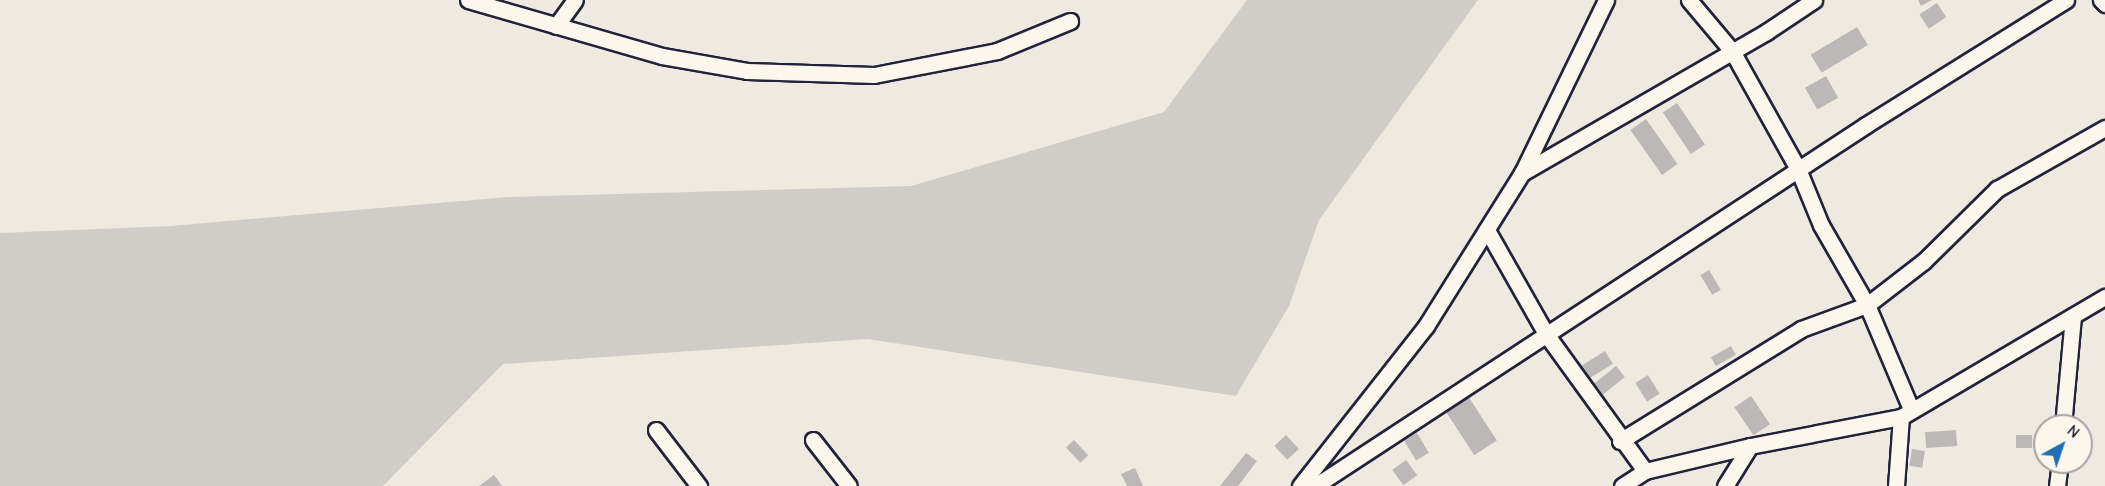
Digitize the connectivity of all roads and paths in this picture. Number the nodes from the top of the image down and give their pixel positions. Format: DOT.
graph roads {
  1 [pos="468,0"];
  2 [pos="575,0"];
  3 [pos="1606,0"];
  4 [pos="1689,0"];
  5 [pos="1814,0"];
  6 [pos="2066,0"];
  7 [pos="2101,0"];
  8 [pos="2105,4"];
  9 [pos="1070,21"];
  10 [pos="556,26"];
  11 [pos="1732,51"];
  12 [pos="2105,128"];
  13 [pos="1798,169"];
  14 [pos="1522,173"];
  15 [pos="1487,230"];
  16 [pos="2105,297"];
  17 [pos="1867,305"];
  18 [pos="2073,316"];
  19 [pos="1546,334"];
  20 [pos="1906,413"];
  21 [pos="2064,414"];
  22 [pos="656,430"];
  23 [pos="813,440"];
  24 [pos="1620,441"];
  25 [pos="1749,446"];
  26 [pos="1645,471"];
  27 [pos="699,486"];
  28 [pos="849,486"];
  29 [pos="1300,486"];
  30 [pos="1315,486"];
  31 [pos="1622,486"];
  32 [pos="1725,486"];
  33 [pos="1896,486"];
  1 -- 10 [label="street"];
  2 -- 10 [label="street"];
  3 -- 14 [label="street"];
  4 -- 11 [label="street"];
  5 -- 11 [label="street"];
  6 -- 13 [label="street"];
  7 -- 8 [label="street"];
  9 -- 10 [label="street"];
  11 -- 13 [label="street"];
  11 -- 14 [label="street"];
  12 -- 17 [label="street"];
  13 -- 17 [label="street"];
  13 -- 19 [label="street"];
  14 -- 15 [label="street"];
  15 -- 19 [label="street"];
  15 -- 29 [label="street"];
  16 -- 18 [label="street"];
  17 -- 20 [label="street"];
  17 -- 24 [label="street"];
  18 -- 20 [label="street"];
  18 -- 21 [label="street"];
  19 -- 24 [label="street"];
  19 -- 30 [label="street"];
  20 -- 25 [label="street"];
  20 -- 33 [label="street"];
  22 -- 27 [label="street"];
  23 -- 28 [label="street"];
  24 -- 26 [label="street"];
  25 -- 26 [label="street"];
  25 -- 32 [label="street"];
  26 -- 31 [label="street"];
}
